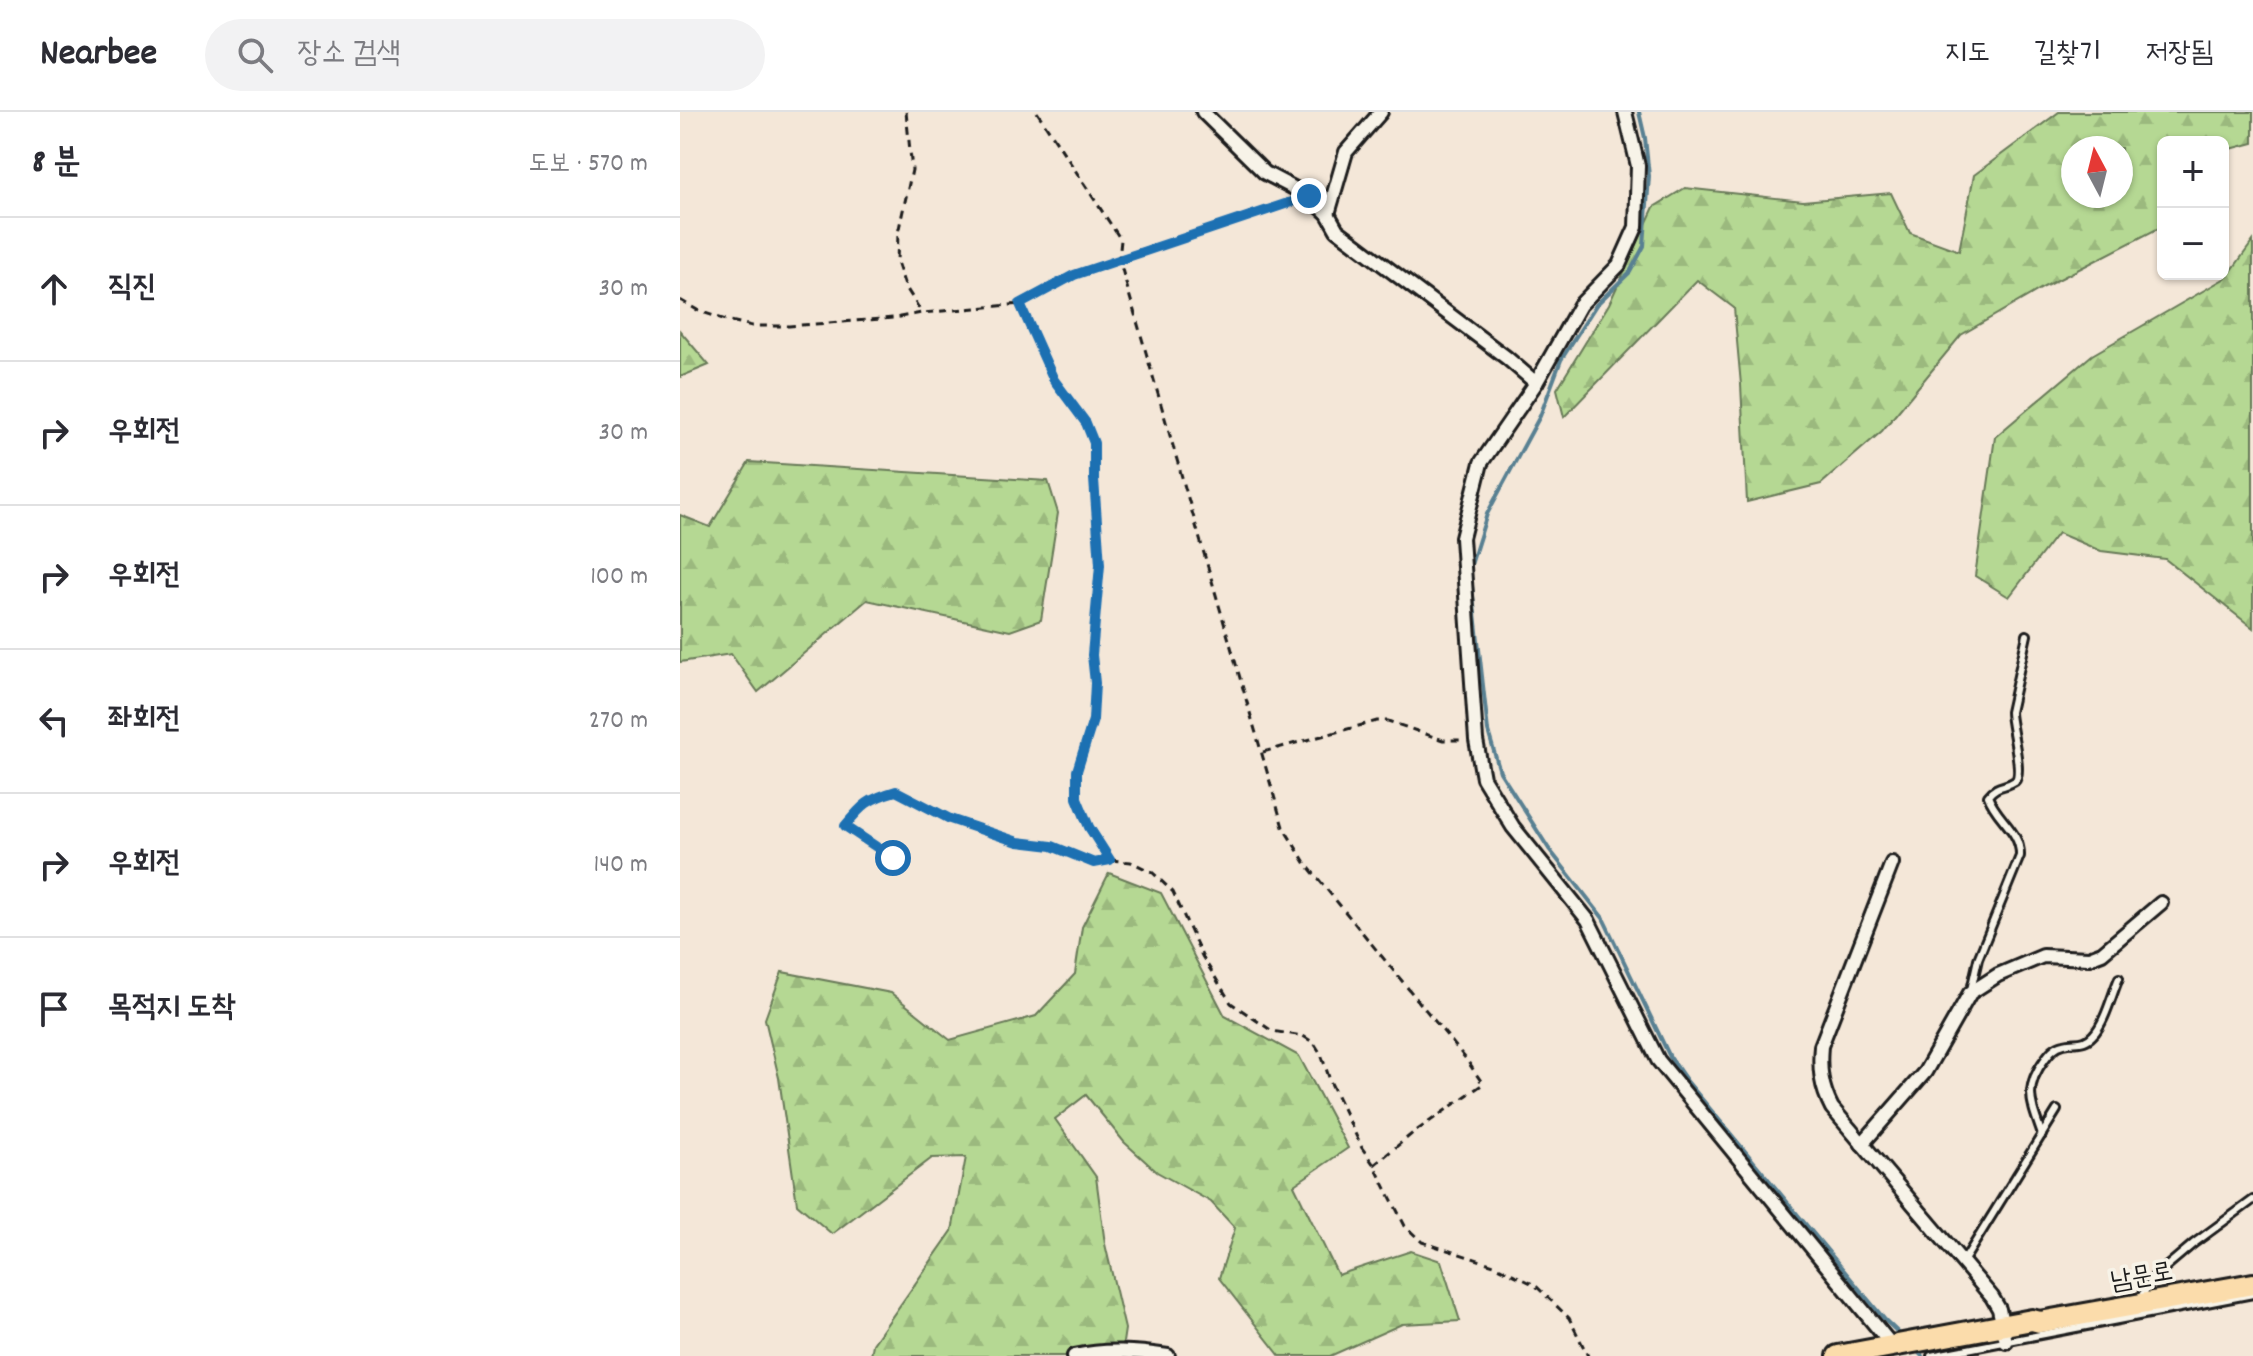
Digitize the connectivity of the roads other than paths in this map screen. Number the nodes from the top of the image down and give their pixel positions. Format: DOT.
graph roads {
  1 [pos="1203,112"];
  2 [pos="1381,112"];
  3 [pos="1625,112"];
  4 [pos="1328,214"];
  5 [pos="1536,383"];
  6 [pos="2027,635"];
  7 [pos="1892,863"];
  8 [pos="2161,903"];
  9 [pos="2119,978"];
  10 [pos="1970,993"];
  11 [pos="2057,1110"];
  12 [pos="2042,1135"];
  13 [pos="1862,1144"];
  14 [pos="2253,1200"];
  15 [pos="1963,1262"];
  16 [pos="2253,1284"];
  17 [pos="2253,1294"];
  18 [pos="2135,1306"];
  19 [pos="2005,1333"];
  20 [pos="1929,1347"];
  21 [pos="1895,1351"];
  22 [pos="1074,1356"];
  23 [pos="1168,1356"];
  24 [pos="1838,1356"];
  1 -- 4 [label="street"];
  2 -- 4 [label="street"];
  3 -- 5 [label="street"];
  4 -- 5 [label="street"];
  5 -- 21 [label="street"];
  6 -- 10 [label="lane"];
  7 -- 13 [label="street"];
  8 -- 10 [label="street"];
  9 -- 12 [label="lane"];
  10 -- 13 [label="street"];
  11 -- 12 [label="lane"];
  12 -- 15 [label="lane"];
  13 -- 15 [label="street"];
  14 -- 18 [label="lane"];
  15 -- 19 [label="street"];
  16 -- 18 [label="main road, 남문로"];
  17 -- 19 [label="lane"];
  18 -- 19 [label="main road, 남문로"];
  19 -- 20 [label="main road, 남문로"];
  20 -- 21 [label="main road, 남문로"];
  21 -- 24 [label="main road, 남문로"];
  22 -- 23 [label="street"];
}
